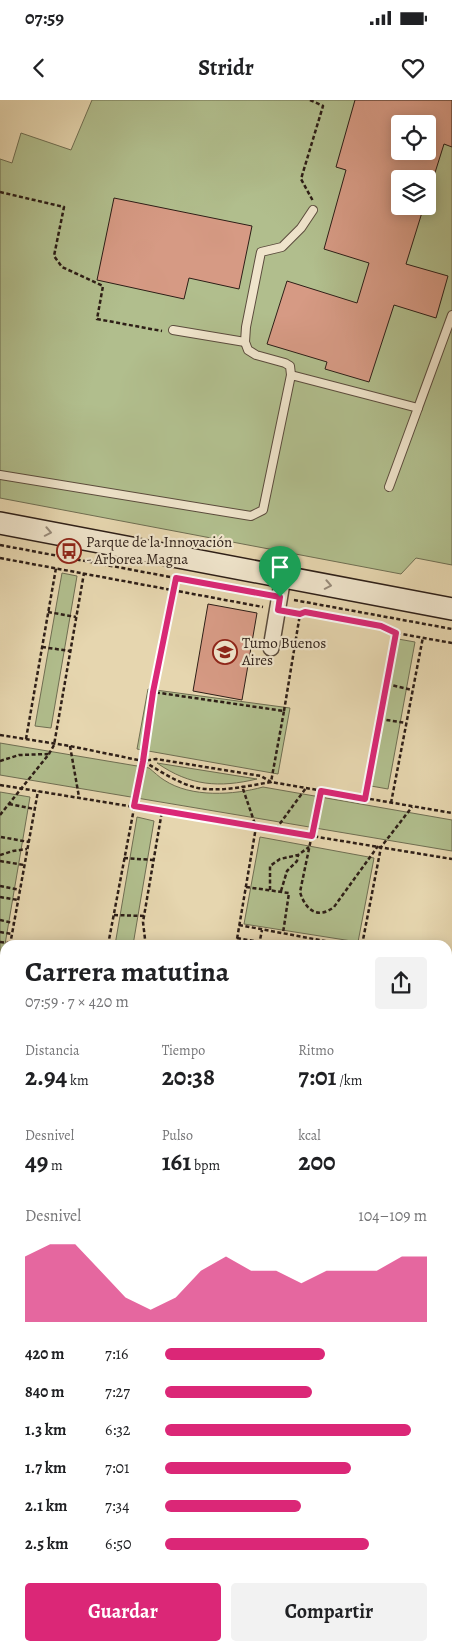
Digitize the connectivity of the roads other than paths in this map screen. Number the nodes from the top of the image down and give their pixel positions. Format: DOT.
graph roads {
  1 [pos="313,210"];
  2 [pos="452,315"];
  3 [pos="173,330"];
  4 [pos="245,342"];
  5 [pos="291,375"];
  6 [pos="418,408"];
  7 [pos="0,475"];
  8 [pos="390,488"];
  9 [pos="0,523"];
  10 [pos="280,595"];
  11 [pos="452,609"];
  12 [pos="271,648"];
  1 -- 4 [label="lane"];
  2 -- 6 [label="lane"];
  3 -- 4 [label="lane"];
  4 -- 5 [label="lane"];
  5 -- 6 [label="lane"];
  5 -- 7 [label="lane"];
  6 -- 8 [label="lane"];
  9 -- 10 [label="main road, one-way"];
  10 -- 11 [label="main road, one-way"];
  10 -- 12 [label="street"];
}
